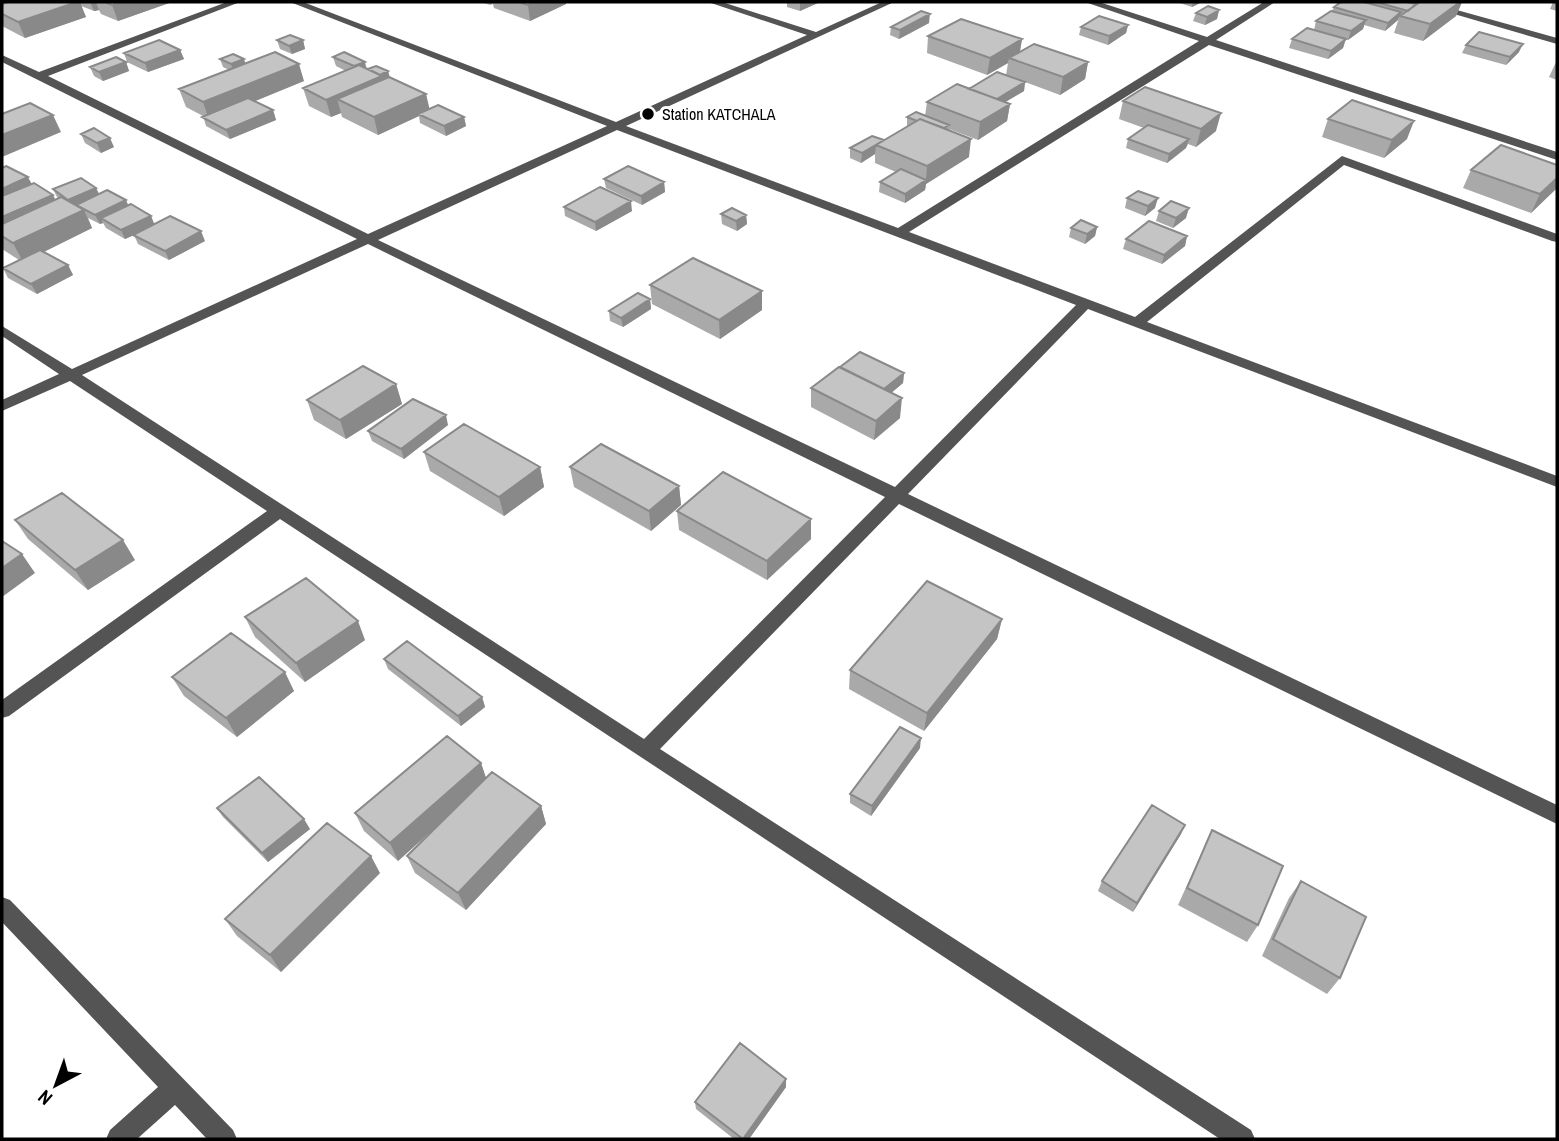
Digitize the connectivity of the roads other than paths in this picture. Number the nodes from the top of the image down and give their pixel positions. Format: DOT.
graph roads {
  1 [pos="235,2"];
  2 [pos="713,2"];
  3 [pos="889,2"];
  4 [pos="1090,2"];
  5 [pos="1270,2"];
  6 [pos="1418,2"];
  7 [pos="308,3"];
  8 [pos="816,35"];
  9 [pos="1206,40"];
  10 [pos="1557,41"];
  11 [pos="2,58"];
  12 [pos="39,76"];
  13 [pos="616,126"];
  14 [pos="1557,156"];
  15 [pos="900,232"];
  16 [pos="1557,238"];
  17 [pos="367,239"];
  18 [pos="1086,303"];
  19 [pos="1138,322"];
  20 [pos="2,330"];
  21 [pos="70,375"];
  22 [pos="2,406"];
  23 [pos="1557,482"];
  24 [pos="897,494"];
  25 [pos="278,512"];
  26 [pos="2,710"];
  27 [pos="645,751"];
  28 [pos="1557,815"];
  29 [pos="2,907"];
  30 [pos="175,1088"];
  31 [pos="119,1139"];
  32 [pos="224,1139"];
  33 [pos="1242,1139"];
  1 -- 12 [label="street"];
  2 -- 8 [label="street"];
  3 -- 8 [label="street"];
  4 -- 9 [label="street"];
  5 -- 9 [label="street"];
  6 -- 10 [label="street"];
  7 -- 13 [label="street"];
  8 -- 13 [label="street"];
  9 -- 14 [label="street"];
  9 -- 15 [label="street"];
  11 -- 12 [label="street"];
  12 -- 17 [label="street"];
  13 -- 15 [label="street"];
  13 -- 17 [label="street"];
  15 -- 18 [label="street"];
  16 -- 19 [label="street"];
  17 -- 21 [label="street"];
  17 -- 24 [label="street"];
  18 -- 19 [label="street"];
  18 -- 24 [label="street"];
  19 -- 23 [label="street"];
  20 -- 21 [label="street"];
  21 -- 22 [label="street"];
  21 -- 25 [label="street"];
  24 -- 27 [label="street"];
  24 -- 28 [label="street"];
  25 -- 26 [label="street"];
  25 -- 27 [label="street"];
  27 -- 33 [label="street"];
  29 -- 30 [label="street"];
  30 -- 31 [label="street"];
  30 -- 32 [label="street"];
}
